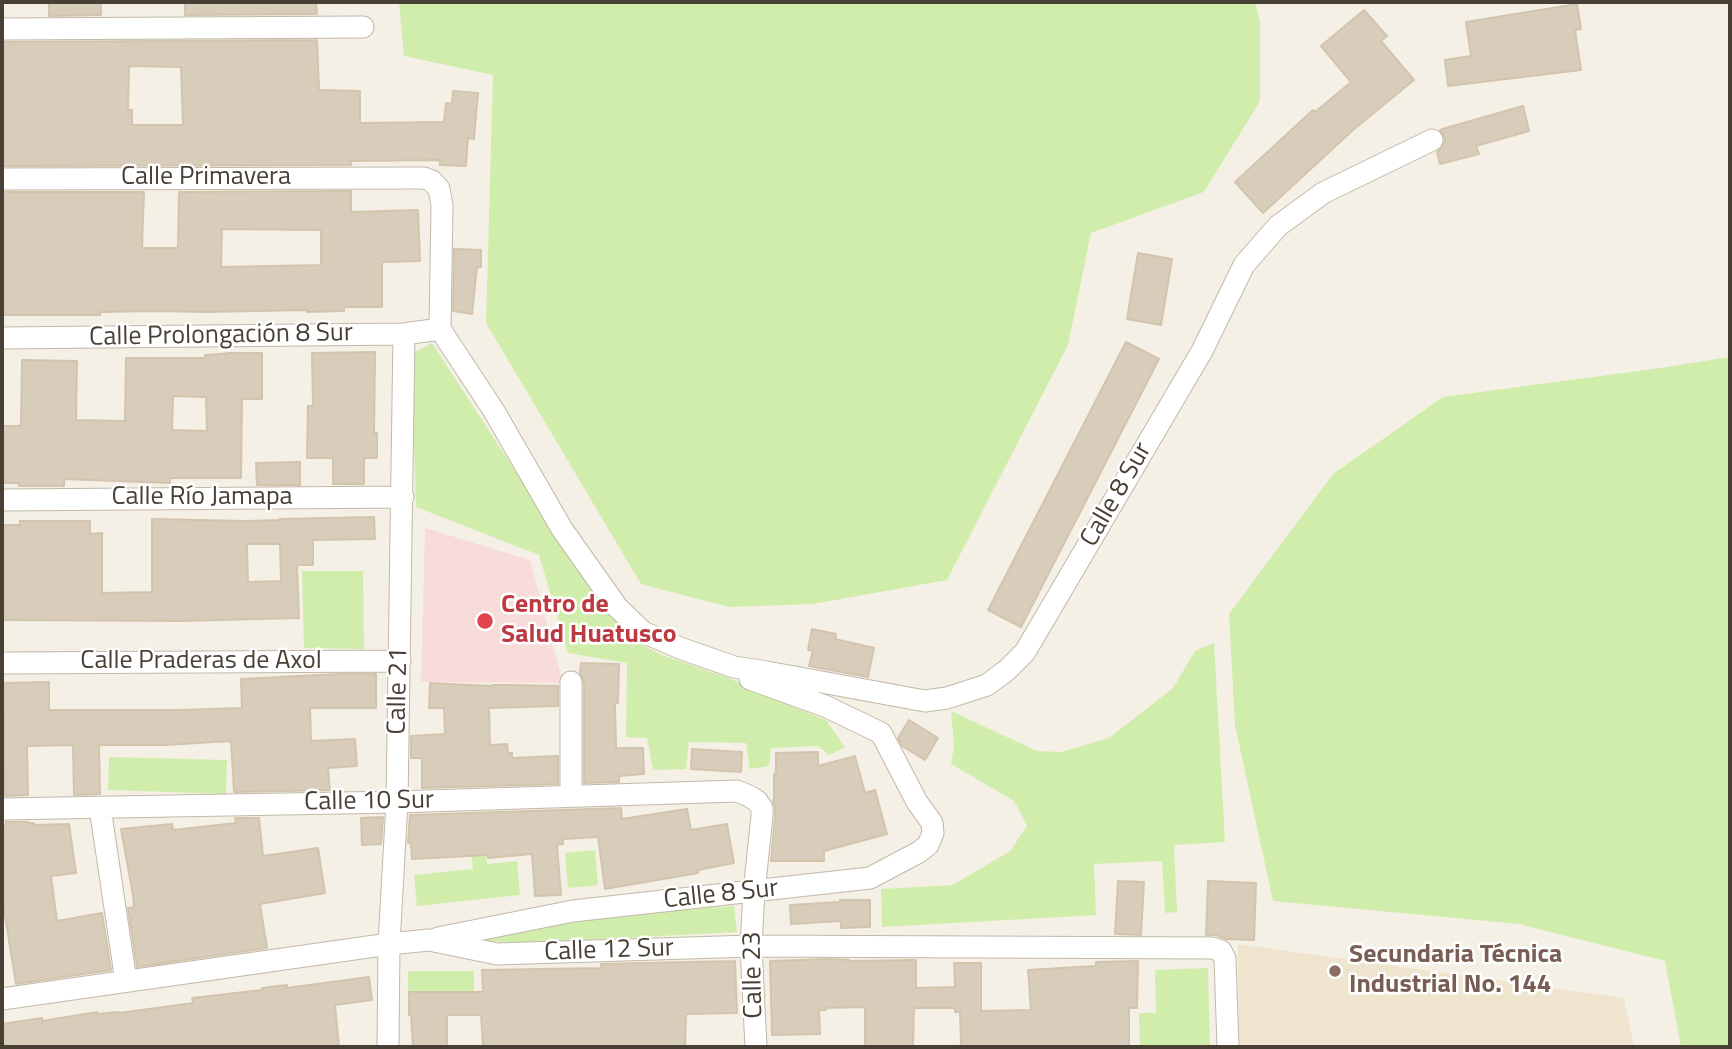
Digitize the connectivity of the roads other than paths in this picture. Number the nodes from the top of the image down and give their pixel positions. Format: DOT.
graph roads {
  1 [pos="363,27"];
  2 [pos="2,29"];
  3 [pos="1432,140"];
  4 [pos="2,179"];
  5 [pos="440,329"];
  6 [pos="404,334"];
  7 [pos="2,338"];
  8 [pos="403,497"];
  9 [pos="2,500"];
  10 [pos="400,661"];
  11 [pos="2,663"];
  12 [pos="734,667"];
  13 [pos="571,682"];
  14 [pos="737,791"];
  15 [pos="570,796"];
  16 [pos="397,802"];
  17 [pos="100,808"];
  18 [pos="2,810"];
  19 [pos="754,892"];
  20 [pos="429,940"];
  21 [pos="389,944"];
  22 [pos="751,946"];
  23 [pos="126,981"];
  24 [pos="2,999"];
  25 [pos="388,1047"];
  26 [pos="756,1047"];
  27 [pos="1228,1047"];
  1 -- 2 [label="street"];
  3 -- 12 [label="street, Calle 8 Sur"];
  4 -- 5 [label="street, Calle Primavera"];
  5 -- 6 [label="street, Calle Prolongación 8 Sur"];
  5 -- 12 [label="street, Calle 8 Sur"];
  6 -- 7 [label="street, Calle Prolongación 8 Sur"];
  6 -- 8 [label="street, Calle 21"];
  8 -- 9 [label="street, Calle Río Jamapa"];
  8 -- 10 [label="street, Calle 21"];
  10 -- 11 [label="street, Calle Praderas de Axol"];
  10 -- 16 [label="street, Calle 21"];
  12 -- 19 [label="street, Calle 8 Sur"];
  13 -- 15 [label="street"];
  14 -- 15 [label="street, Calle 10 Sur"];
  14 -- 19 [label="street, Calle 23"];
  15 -- 16 [label="street, Calle 10 Sur"];
  16 -- 17 [label="street, Calle 10 Sur"];
  16 -- 21 [label="street, Calle 21"];
  17 -- 18 [label="street, Calle 10 Sur"];
  17 -- 23 [label="street"];
  19 -- 20 [label="street, Calle 8 Sur"];
  19 -- 22 [label="street, Calle 23"];
  20 -- 21 [label="street, Calle 12 Sur"];
  20 -- 22 [label="street, Calle 12 Sur"];
  21 -- 23 [label="street, Calle 12 Sur"];
  21 -- 25 [label="street, Calle 21"];
  22 -- 26 [label="street, Calle 23"];
  22 -- 27 [label="street, Calle 12 Sur"];
  23 -- 24 [label="street, Calle 12 Sur"];
}
